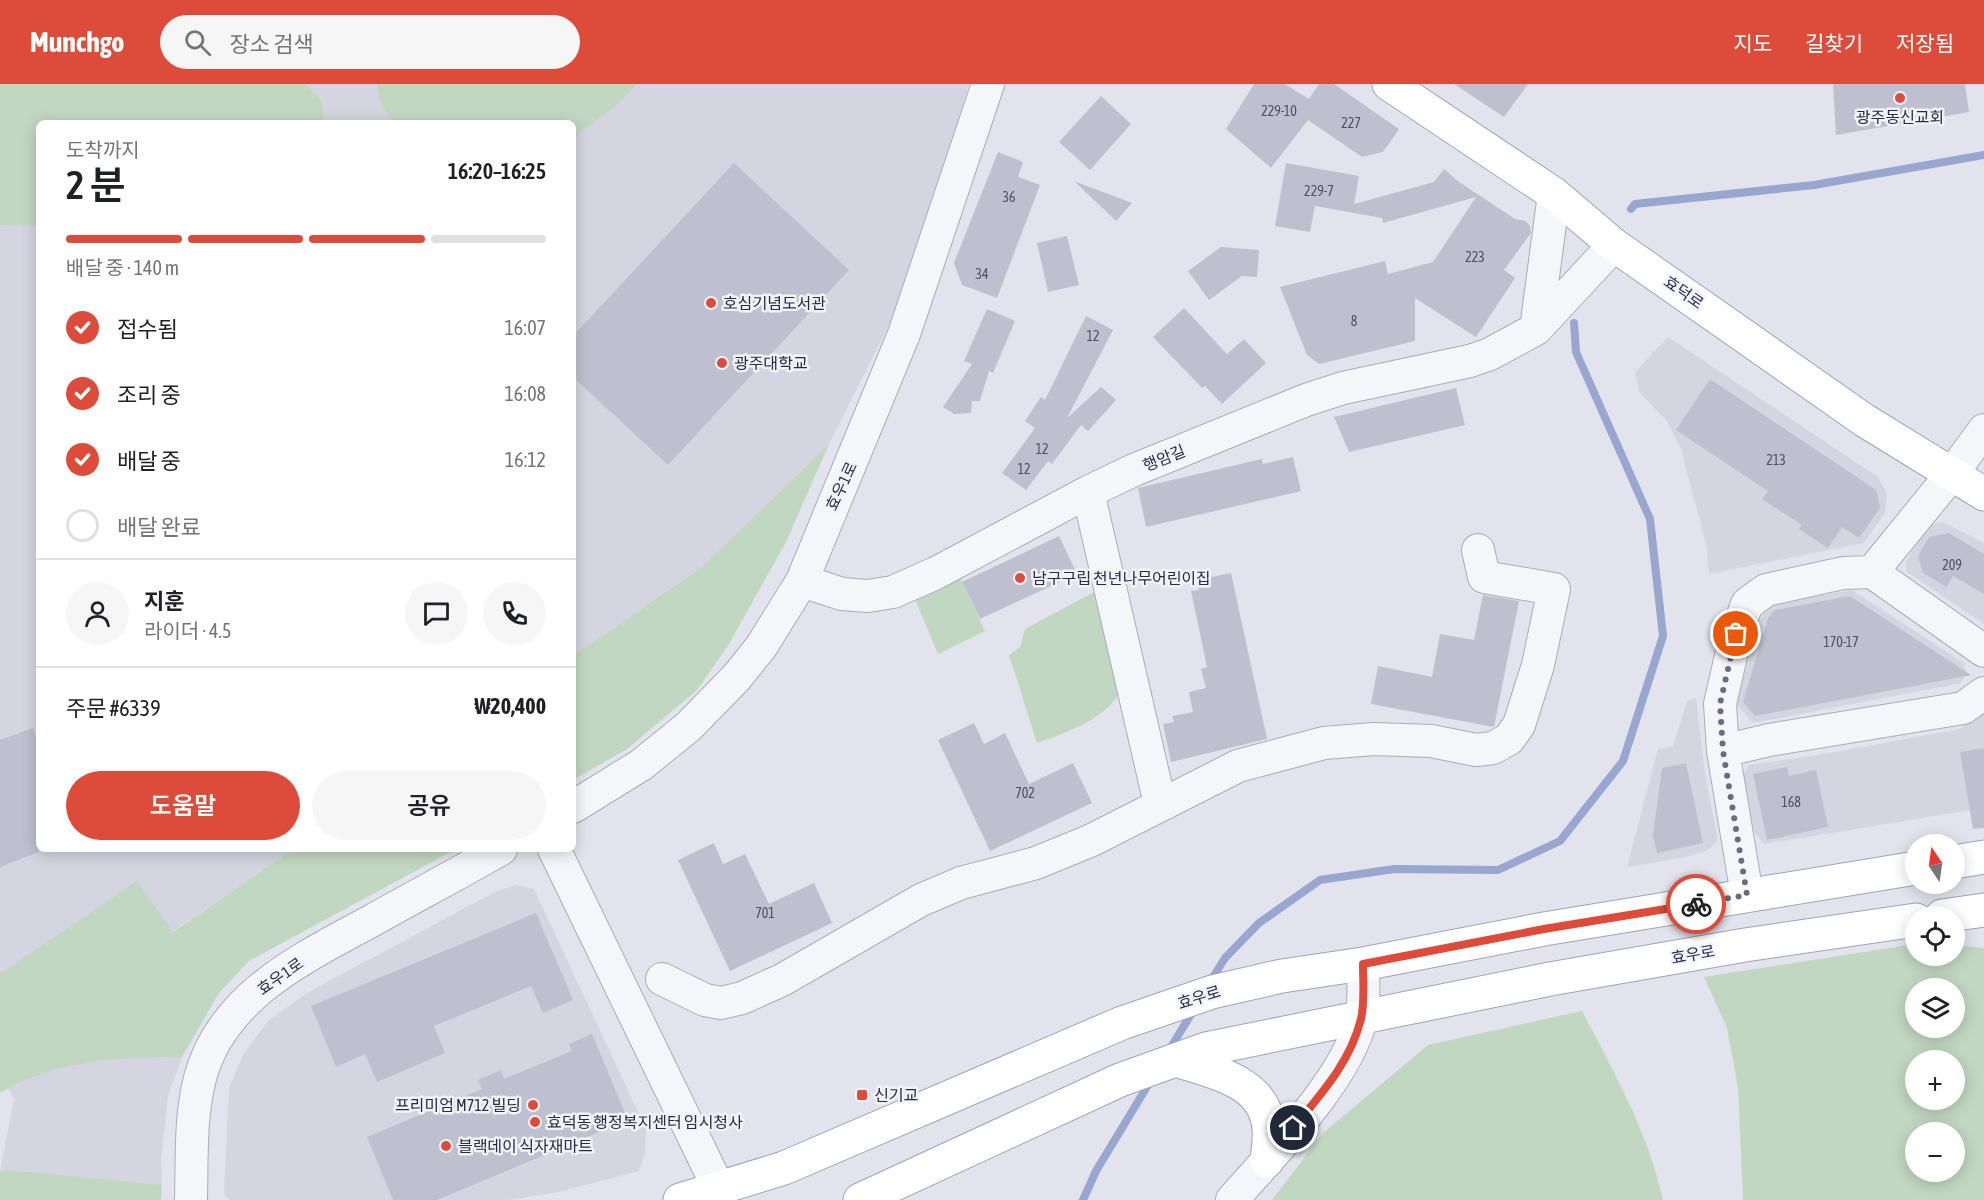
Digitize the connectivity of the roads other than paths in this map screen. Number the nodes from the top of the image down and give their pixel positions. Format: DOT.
graph roads {
  1 [pos="988,84"];
  2 [pos="1389,84"];
  3 [pos="1554,194"];
  4 [pos="1614,244"];
  5 [pos="1536,329"];
  6 [pos="1984,430"];
  7 [pos="1951,476"];
  8 [pos="1088,492"];
  9 [pos="1984,494"];
  10 [pos="1478,550"];
  11 [pos="1872,572"];
  12 [pos="802,581"];
  13 [pos="1984,651"];
  14 [pos="1984,693"];
  15 [pos="1723,751"];
  16 [pos="1160,804"];
  17 [pos="576,805"];
  18 [pos="496,852"];
  19 [pos="555,852"];
  20 [pos="1984,857"];
  21 [pos="1965,860"];
  22 [pos="1905,870"];
  23 [pos="1747,895"];
  24 [pos="1984,910"];
  25 [pos="1965,913"];
  26 [pos="1905,922"];
  27 [pos="1363,964"];
  28 [pos="662,980"];
  29 [pos="1361,1017"];
  30 [pos="1176,1060"];
  31 [pos="1267,1161"];
  32 [pos="719,1189"];
  33 [pos="191,1200"];
  34 [pos="680,1200"];
  35 [pos="860,1200"];
  36 [pos="1232,1200"];
  1 -- 12 [label="street, 효우1로"];
  2 -- 3 [label="main road, 효덕로"];
  3 -- 4 [label="main road, 효덕로"];
  3 -- 5 [label="street"];
  4 -- 5 [label="street, 행암길"];
  4 -- 7 [label="main road, 효덕로"];
  5 -- 8 [label="street, 행암길"];
  6 -- 7 [label="street"];
  7 -- 9 [label="main road, 효덕로"];
  7 -- 11 [label="street"];
  8 -- 12 [label="street, 행암길"];
  8 -- 16 [label="street"];
  10 -- 16 [label="street"];
  11 -- 13 [label="street"];
  11 -- 15 [label="street"];
  12 -- 17 [label="street, 효우1로"];
  14 -- 15 [label="street"];
  15 -- 23 [label="street"];
  16 -- 28 [label="street"];
  18 -- 33 [label="street, 효우1로"];
  19 -- 32 [label="street"];
  20 -- 21 [label="main road"];
  22 -- 23 [label="main road, 효우로"];
  23 -- 27 [label="main road, 효우로"];
  24 -- 25 [label="main road"];
  26 -- 29 [label="main road, 효우로"];
  27 -- 29 [label="street"];
  27 -- 32 [label="main road, 효우로"];
  29 -- 30 [label="main road, 효우로"];
  29 -- 31 [label="street"];
  30 -- 31 [label="main road"];
  30 -- 35 [label="main road, 효우로"];
  31 -- 36 [label="street"];
  32 -- 34 [label="main road, 효우로"];
}
